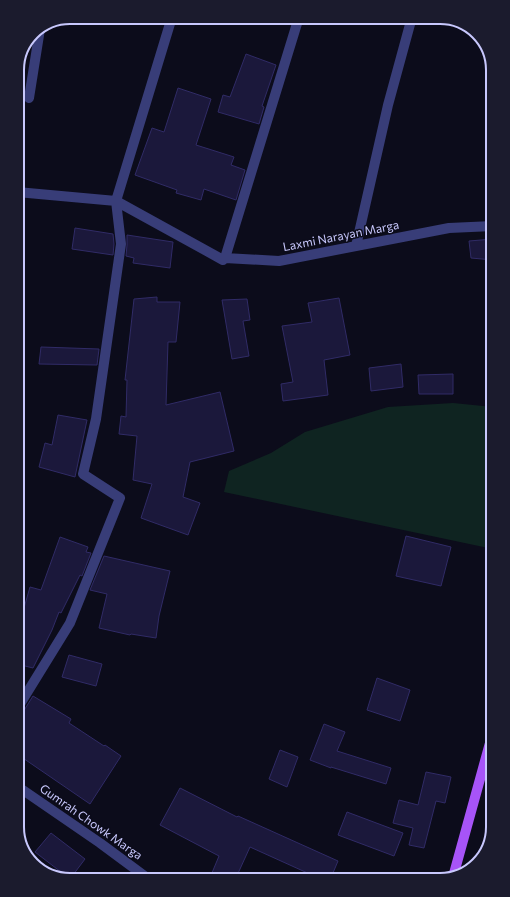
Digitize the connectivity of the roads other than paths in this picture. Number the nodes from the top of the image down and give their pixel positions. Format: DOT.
graph roads {
  1 [pos="170,24"];
  2 [pos="297,24"];
  3 [pos="410,24"];
  4 [pos="39,36"];
  5 [pos="29,98"];
  6 [pos="24,193"];
  7 [pos="116,201"];
  8 [pos="486,226"];
  9 [pos="356,246"];
  10 [pos="225,258"];
  11 [pos="24,698"];
  12 [pos="486,757"];
  13 [pos="24,791"];
  14 [pos="455,870"];
  15 [pos="141,873"];
  1 -- 7 [label="street"];
  2 -- 10 [label="street"];
  3 -- 9 [label="street"];
  4 -- 5 [label="street"];
  6 -- 7 [label="street, Laxmi Narayan Marga"];
  7 -- 10 [label="street, Laxmi Narayan Marga"];
  7 -- 11 [label="street"];
  8 -- 9 [label="street, Laxmi Narayan Marga"];
  9 -- 10 [label="street, Laxmi Narayan Marga"];
  12 -- 14 [label="main road"];
  13 -- 15 [label="street, Gumrah Chowk Marga"];
}
